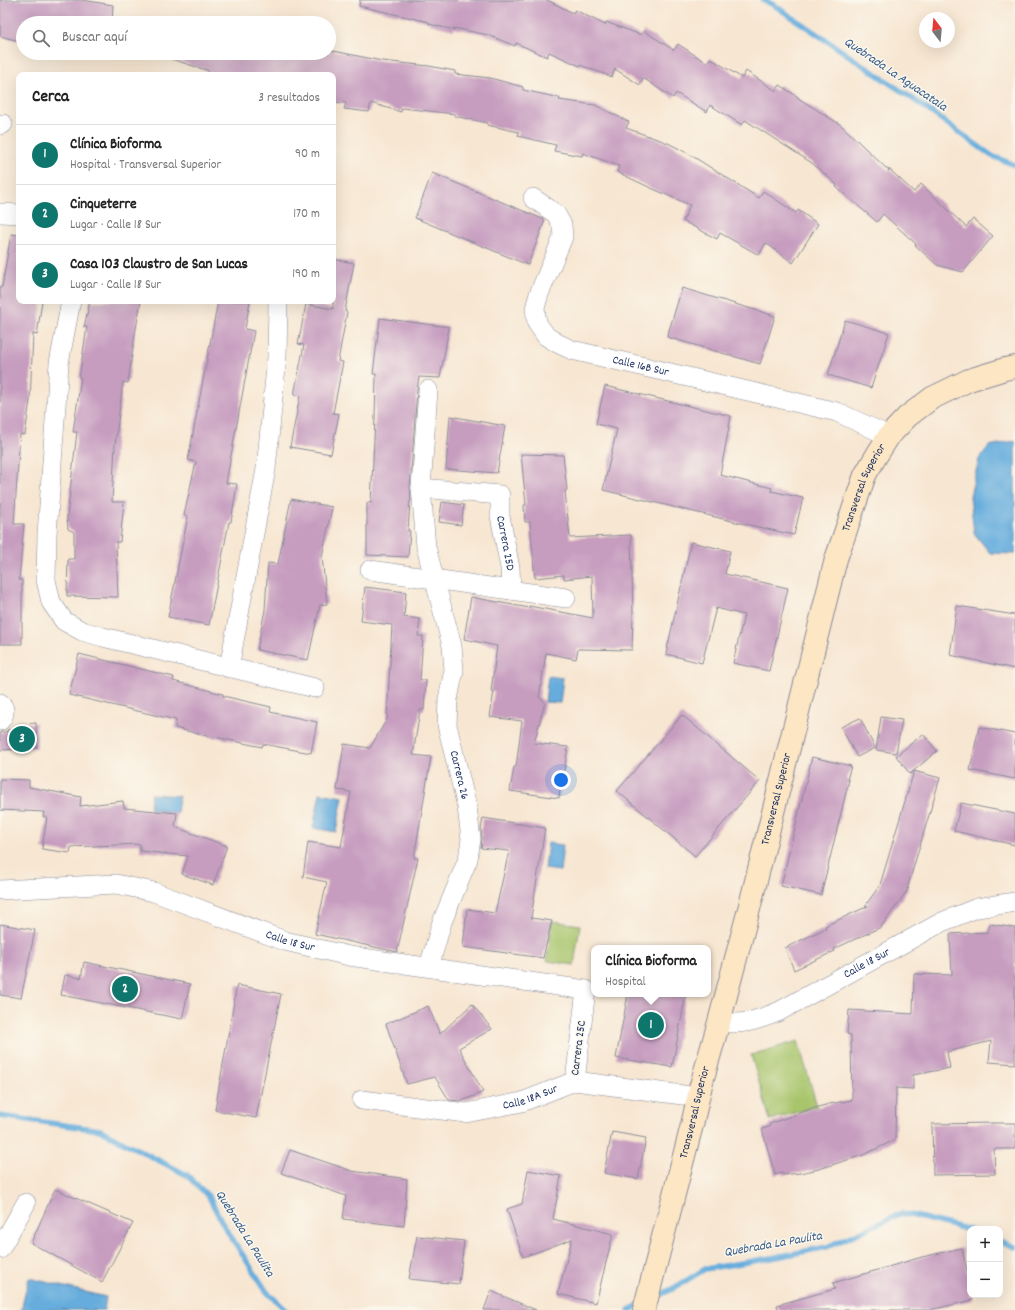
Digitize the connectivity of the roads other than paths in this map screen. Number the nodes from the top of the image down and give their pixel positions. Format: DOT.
graph roads {
  1 [pos="533,198"];
  2 [pos="0,213"];
  3 [pos="16,214"];
  4 [pos="70,304"];
  5 [pos="278,304"];
  6 [pos="1015,367"];
  7 [pos="428,390"];
  8 [pos="889,436"];
  9 [pos="421,488"];
  10 [pos="370,570"];
  11 [pos="434,579"];
  12 [pos="510,590"];
  13 [pos="566,598"];
  14 [pos="229,668"];
  15 [pos="315,688"];
  16 [pos="0,703"];
  17 [pos="0,721"];
  18 [pos="0,890"];
  19 [pos="1015,902"];
  20 [pos="429,967"];
  21 [pos="586,990"];
  22 [pos="719,1022"];
  23 [pos="576,1081"];
  24 [pos="698,1097"];
  25 [pos="362,1100"];
  26 [pos="26,1203"];
  27 [pos="0,1249"];
  28 [pos="644,1310"];
  1 -- 8 [label="street, Calle 16B Sur"];
  2 -- 3 [label="street"];
  4 -- 14 [label="street"];
  5 -- 14 [label="street"];
  6 -- 8 [label="main road, Transversal Superior"];
  7 -- 9 [label="street, Carrera 26"];
  8 -- 22 [label="main road, Transversal Superior"];
  9 -- 11 [label="street, Carrera 26"];
  9 -- 12 [label="street, Carrera 25D"];
  10 -- 11 [label="street"];
  11 -- 12 [label="street"];
  11 -- 20 [label="street, Carrera 26"];
  12 -- 13 [label="street"];
  14 -- 15 [label="street"];
  16 -- 17 [label="street"];
  18 -- 20 [label="street, Calle 18 Sur"];
  19 -- 22 [label="street, Calle 18 Sur"];
  20 -- 21 [label="street, Calle 18 Sur"];
  21 -- 23 [label="street, Carrera 25C"];
  22 -- 24 [label="main road, Transversal Superior"];
  23 -- 24 [label="street, Calle 18A Sur"];
  23 -- 25 [label="street, Calle 18A Sur"];
  24 -- 28 [label="main road, Transversal Superior"];
  26 -- 27 [label="street"];
}
